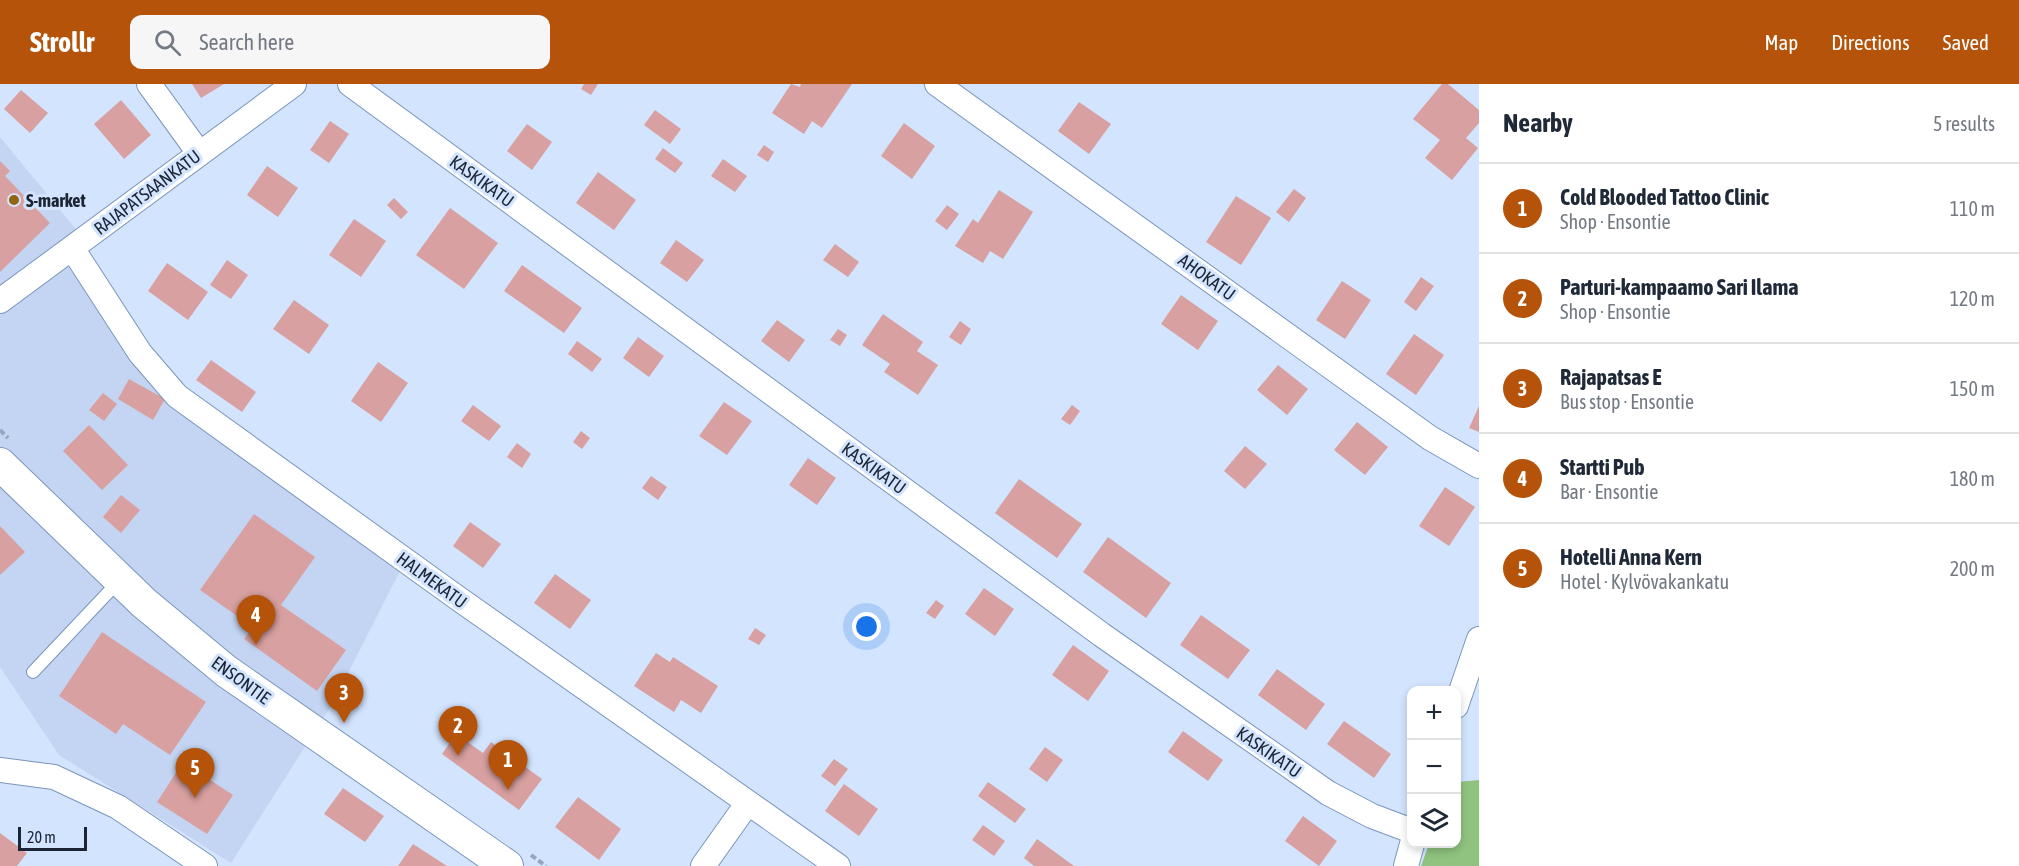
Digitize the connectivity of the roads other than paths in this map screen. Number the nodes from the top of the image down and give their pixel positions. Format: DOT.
graph roads {
  1 [pos="149,84"];
  2 [pos="294,84"];
  3 [pos="350,84"];
  4 [pos="937,84"];
  5 [pos="199,153"];
  6 [pos="72,248"];
  7 [pos="0,301"];
  8 [pos="8,455"];
  9 [pos="1479,466"];
  10 [pos="120,580"];
  11 [pos="1479,639"];
  12 [pos="33,672"];
  13 [pos="1461,691"];
  14 [pos="0,770"];
  15 [pos="747,804"];
  16 [pos="1407,829"];
  17 [pos="1411,848"];
  18 [pos="517,860"];
  19 [pos="205,866"];
  20 [pos="703,866"];
  21 [pos="838,866"];
  22 [pos="1406,866"];
  1 -- 5 [label="street"];
  2 -- 5 [label="street, RAJAPATSAANKATU"];
  3 -- 16 [label="street, KASKIKATU"];
  4 -- 9 [label="street, AHOKATU"];
  5 -- 6 [label="street, RAJAPATSAANKATU"];
  6 -- 7 [label="street, RAJAPATSAANKATU"];
  6 -- 15 [label="street, HALMEKATU"];
  8 -- 10 [label="street, ENSONTIE"];
  10 -- 12 [label="lane"];
  10 -- 18 [label="street, ENSONTIE"];
  11 -- 13 [label="street"];
  14 -- 19 [label="street"];
  15 -- 20 [label="street"];
  15 -- 21 [label="street, HALMEKATU"];
  17 -- 22 [label="street"];
}
